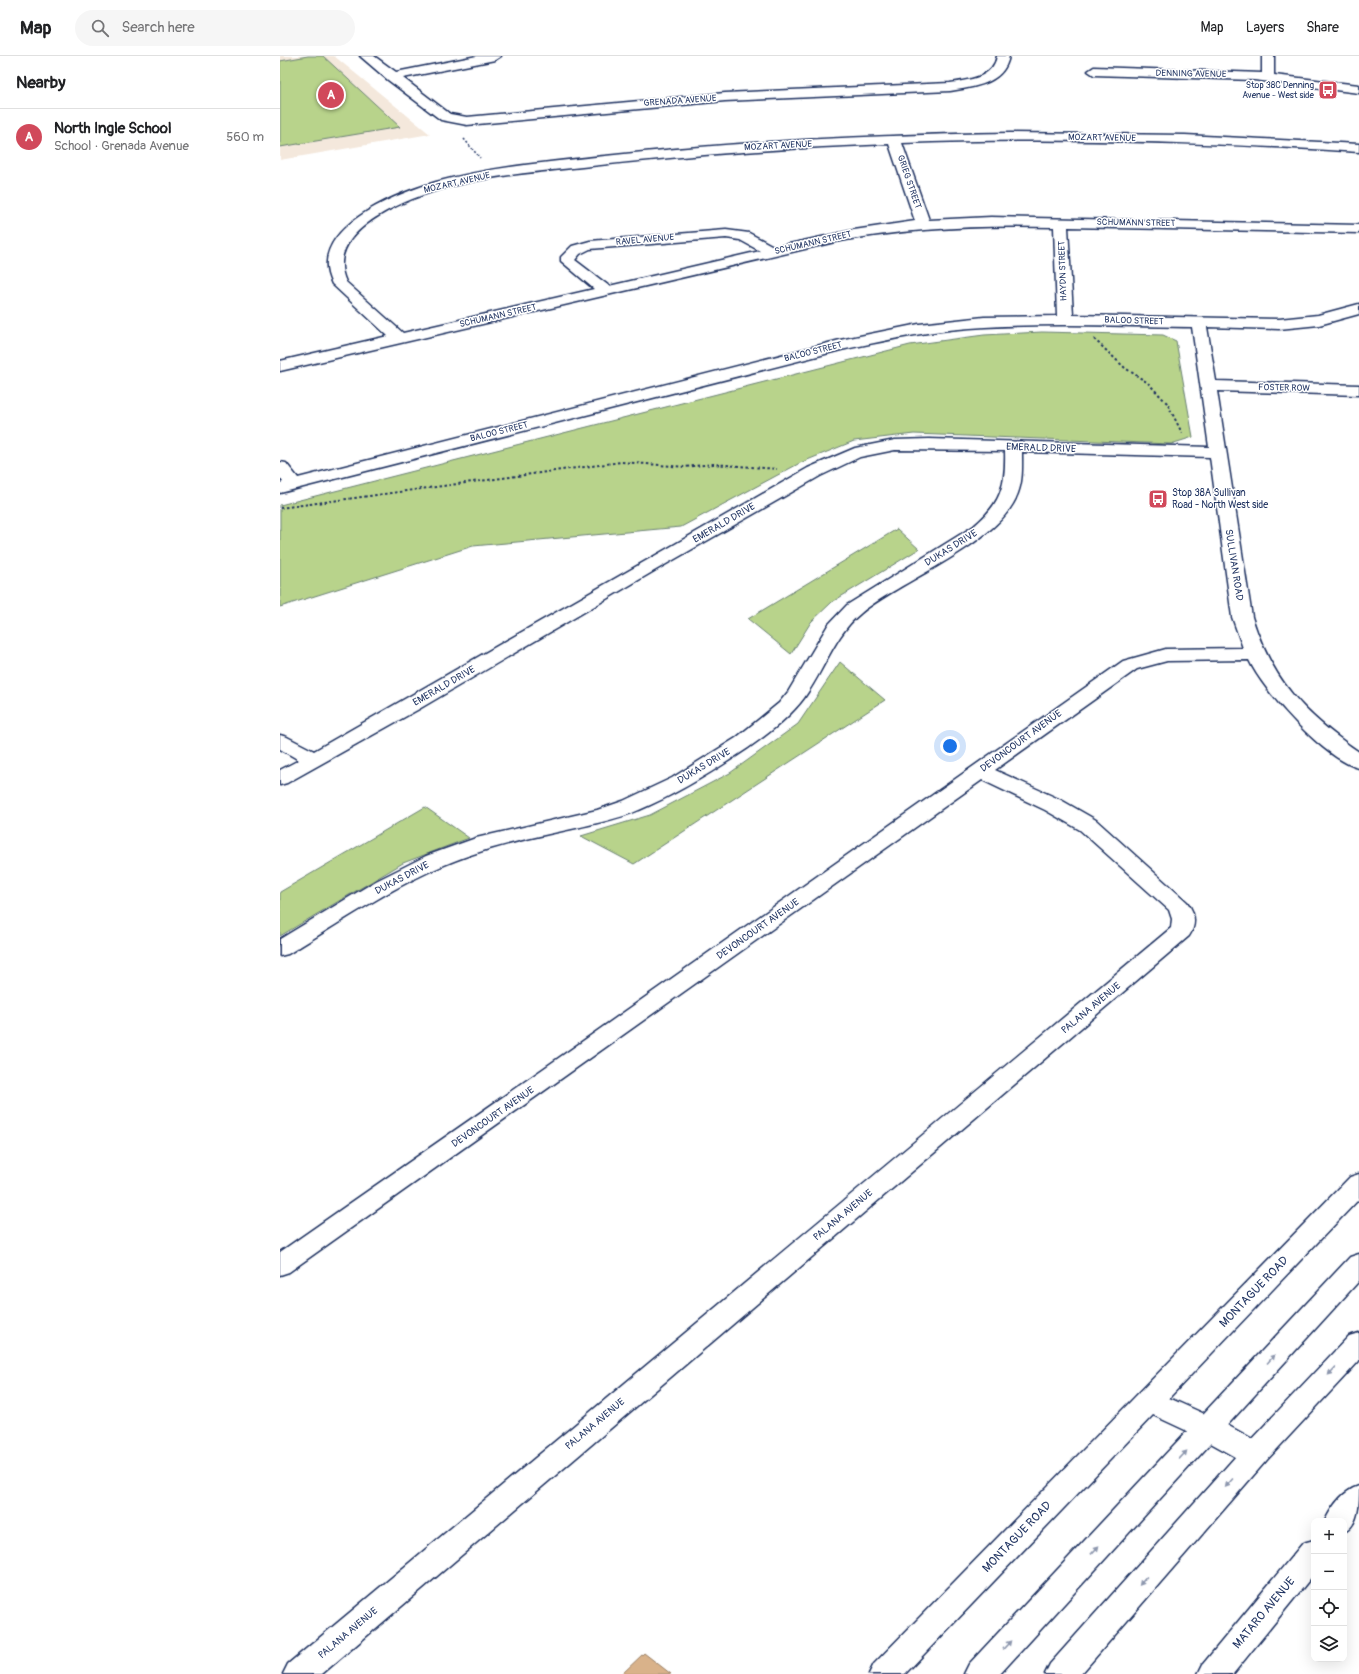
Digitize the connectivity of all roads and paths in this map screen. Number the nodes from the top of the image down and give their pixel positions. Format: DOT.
graph roads {
  1 [pos="366,56"];
  2 [pos="495,56"];
  3 [pos="1003,56"];
  4 [pos="1268,56"];
  5 [pos="1085,60"];
  6 [pos="392,77"];
  7 [pos="1268,78"];
  8 [pos="1359,89"];
  9 [pos="457,121"];
  10 [pos="894,141"];
  11 [pos="1359,148"];
  12 [pos="492,174"];
  13 [pos="1061,222"];
  14 [pos="923,224"];
  15 [pos="1359,229"];
  16 [pos="772,252"];
  17 [pos="605,290"];
  18 [pos="1359,309"];
  19 [pos="1072,319"];
  20 [pos="1199,323"];
  21 [pos="399,338"];
  22 [pos="280,366"];
  23 [pos="1208,386"];
  24 [pos="1359,390"];
  25 [pos="1013,447"];
  26 [pos="1217,452"];
  27 [pos="280,467"];
  28 [pos="814,472"];
  29 [pos="288,486"];
  30 [pos="280,508"];
  31 [pos="1255,654"];
  32 [pos="280,741"];
  33 [pos="314,760"];
  34 [pos="1359,762"];
  35 [pos="980,771"];
  36 [pos="280,779"];
  37 [pos="280,949"];
  38 [pos="1359,1183"];
  39 [pos="1359,1264"];
  40 [pos="280,1265"];
  41 [pos="1359,1343"];
  42 [pos="1149,1400"];
  43 [pos="1208,1428"];
  44 [pos="1255,1454"];
  45 [pos="1359,1498"];
  46 [pos="1342,1518"];
  47 [pos="1312,1554"];
  48 [pos="300,1674"];
  49 [pos="885,1674"];
  50 [pos="980,1674"];
  51 [pos="1061,1674"];
  52 [pos="1214,1674"];
  1 -- 6 [label="street, GRENADA AVENUE"];
  2 -- 6 [label="street"];
  3 -- 9 [label="street, GRENADA AVENUE"];
  4 -- 7 [label="street"];
  5 -- 7 [label="street, DENNING AVENUE"];
  6 -- 9 [label="street, GRENADA AVENUE"];
  7 -- 8 [label="street, DENNING AVENUE"];
  9 -- 12 [label="path"];
  10 -- 11 [label="street, MOZART AVENUE"];
  10 -- 12 [label="street, MOZART AVENUE"];
  10 -- 14 [label="street, GRIEG STREET"];
  12 -- 21 [label="street, MOZART AVENUE"];
  13 -- 14 [label="street, SCHUMANN STREET"];
  13 -- 15 [label="street, SCHUMANN STREET"];
  13 -- 19 [label="street, HAYDN STREET"];
  14 -- 16 [label="street, SCHUMANN STREET"];
  16 -- 17 [label="street, SCHUMANN STREET"];
  16 -- 17 [label="street, RAVEL AVENUE"];
  17 -- 21 [label="street, SCHUMANN STREET"];
  18 -- 20 [label="street, BALOO STREET"];
  19 -- 20 [label="street, BALOO STREET"];
  19 -- 26 [label="path"];
  19 -- 29 [label="street, BALOO STREET"];
  20 -- 23 [label="street, SULLIVAN ROAD"];
  21 -- 22 [label="street, SCHUMANN STREET"];
  23 -- 24 [label="street, FOSTER ROW"];
  23 -- 26 [label="street, SULLIVAN ROAD"];
  25 -- 26 [label="street, EMERALD DRIVE"];
  25 -- 28 [label="street, EMERALD DRIVE"];
  25 -- 37 [label="street, DUKAS DRIVE"];
  26 -- 31 [label="street, SULLIVAN ROAD"];
  27 -- 29 [label="street"];
  28 -- 30 [label="path"];
  28 -- 33 [label="street, EMERALD DRIVE"];
  31 -- 34 [label="street, SULLIVAN ROAD"];
  31 -- 35 [label="street, DEVONCOURT AVENUE"];
  32 -- 33 [label="street"];
  33 -- 36 [label="street, EMERALD DRIVE"];
  35 -- 40 [label="street, DEVONCOURT AVENUE"];
  35 -- 48 [label="street, PALANA AVENUE"];
  38 -- 42 [label="street, MONTAGUE ROAD"];
  43 -- 39 [label="street, one-way"];
  41 -- 44 [label="street, one-way"];
  42 -- 43 [label="street"];
  42 -- 49 [label="street, MONTAGUE ROAD"];
  43 -- 44 [label="street"];
  50 -- 43 [label="street, one-way"];
  44 -- 51 [label="street, one-way"];
  45 -- 46 [label="street"];
  47 -- 52 [label="street, MATARO AVENUE"];
}
